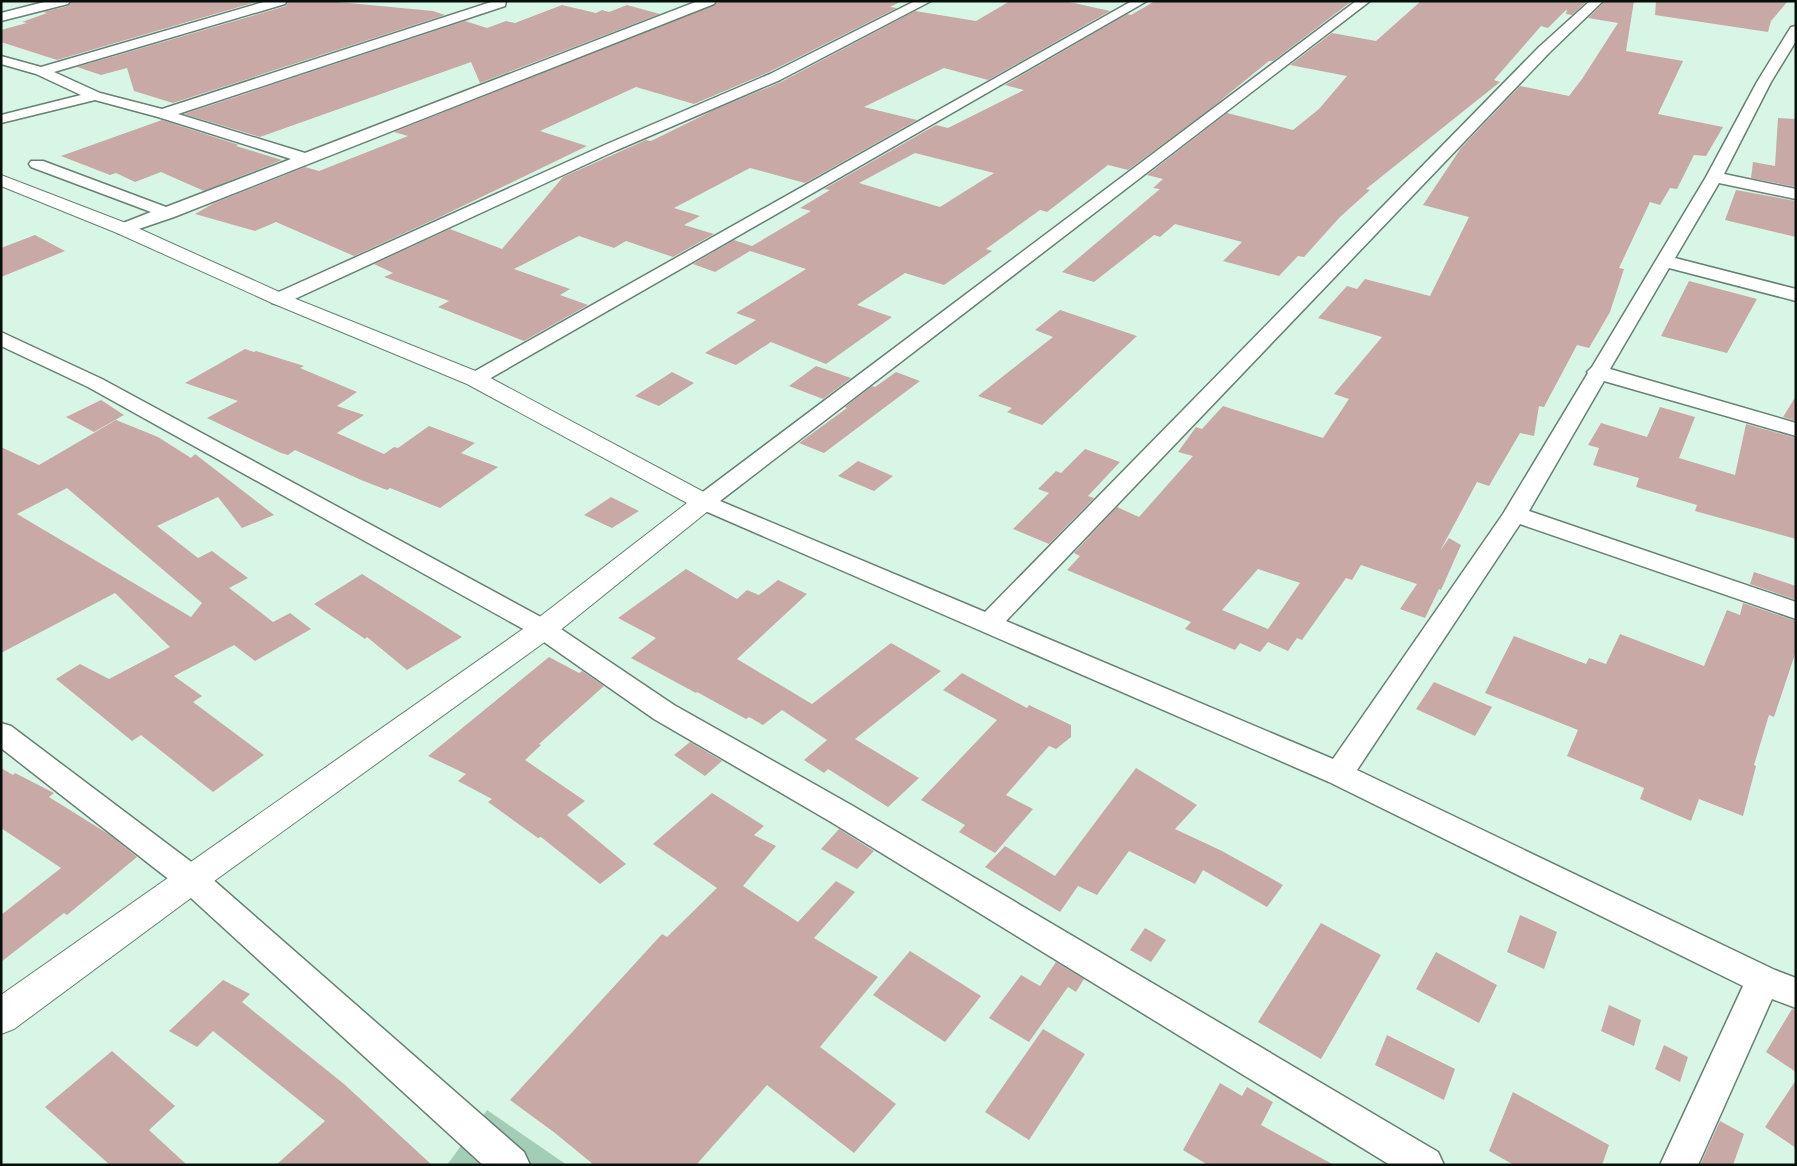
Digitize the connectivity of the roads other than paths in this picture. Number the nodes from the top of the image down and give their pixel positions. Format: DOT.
graph roads {
  1 [pos="64,1"];
  2 [pos="281,1"];
  3 [pos="710,1"];
  4 [pos="926,1"];
  5 [pos="1141,1"];
  6 [pos="1364,1"];
  7 [pos="1597,1"];
  8 [pos="501,3"];
  9 [pos="1,17"];
  10 [pos="1796,30"];
  11 [pos="1,60"];
  12 [pos="41,71"];
  13 [pos="95,96"];
  14 [pos="163,114"];
  15 [pos="1,119"];
  16 [pos="305,158"];
  17 [pos="37,164"];
  18 [pos="1714,176"];
  19 [pos="1,180"];
  20 [pos="1796,194"];
  21 [pos="168,213"];
  22 [pos="124,229"];
  23 [pos="1664,261"];
  24 [pos="1796,295"];
  25 [pos="279,299"];
  26 [pos="1,338"];
  27 [pos="1597,372"];
  28 [pos="474,379"];
  29 [pos="1796,430"];
  30 [pos="704,502"];
  31 [pos="1515,514"];
  32 [pos="1796,611"];
  33 [pos="988,624"];
  34 [pos="543,628"];
  35 [pos="1,733"];
  36 [pos="1339,774"];
  37 [pos="191,879"];
  38 [pos="1762,980"];
  39 [pos="1796,993"];
  40 [pos="1,1017"];
  41 [pos="511,1165"];
  42 [pos="1425,1165"];
  43 [pos="1679,1165"];
  1 -- 9 [label="street"];
  2 -- 12 [label="street"];
  3 -- 16 [label="street"];
  4 -- 25 [label="street"];
  5 -- 28 [label="street"];
  6 -- 30 [label="street"];
  7 -- 33 [label="street"];
  8 -- 14 [label="street"];
  10 -- 18 [label="street"];
  11 -- 12 [label="street"];
  12 -- 13 [label="street"];
  13 -- 14 [label="street"];
  13 -- 15 [label="street"];
  14 -- 16 [label="street"];
  16 -- 21 [label="street"];
  17 -- 21 [label="street"];
  18 -- 20 [label="street"];
  18 -- 23 [label="street"];
  19 -- 22 [label="street"];
  21 -- 22 [label="street"];
  22 -- 25 [label="street"];
  23 -- 24 [label="street"];
  23 -- 27 [label="street"];
  25 -- 28 [label="street"];
  26 -- 34 [label="street"];
  27 -- 29 [label="street"];
  27 -- 31 [label="street"];
  28 -- 30 [label="street"];
  30 -- 33 [label="street"];
  30 -- 34 [label="street"];
  31 -- 32 [label="street"];
  31 -- 36 [label="street"];
  33 -- 36 [label="street"];
  34 -- 37 [label="street"];
  34 -- 42 [label="street"];
  35 -- 37 [label="street"];
  36 -- 38 [label="street"];
  37 -- 40 [label="street"];
  37 -- 41 [label="street"];
  38 -- 39 [label="street"];
  38 -- 43 [label="street"];
}
